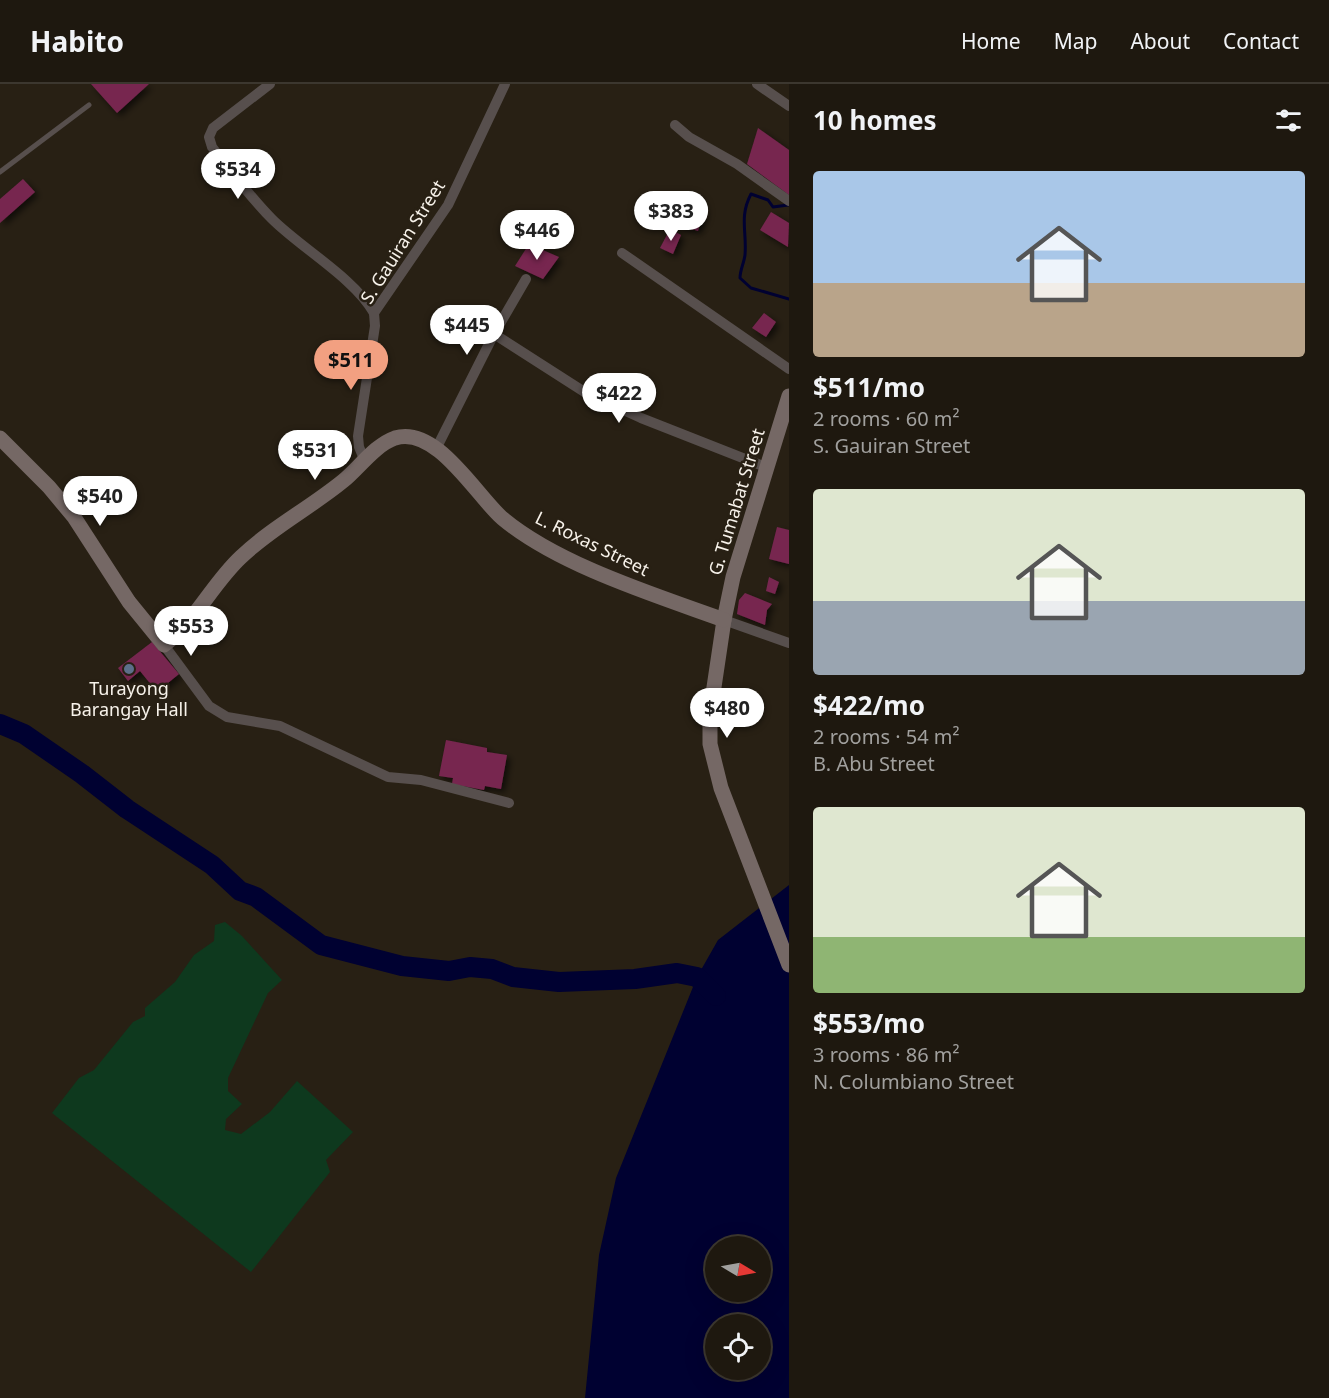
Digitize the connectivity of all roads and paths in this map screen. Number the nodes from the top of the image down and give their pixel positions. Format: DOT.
graph roads {
  1 [pos="270,84"];
  2 [pos="505,84"];
  3 [pos="757,84"];
  4 [pos="89,105"];
  5 [pos="789,106"];
  6 [pos="675,125"];
  7 [pos="0,172"];
  8 [pos="788,200"];
  9 [pos="622,253"];
  10 [pos="526,279"];
  11 [pos="374,314"];
  12 [pos="494,334"];
  13 [pos="789,369"];
  14 [pos="789,396"];
  15 [pos="0,438"];
  16 [pos="436,449"];
  17 [pos="365,461"];
  18 [pos="768,468"];
  19 [pos="724,620"];
  20 [pos="789,643"];
  21 [pos="164,645"];
  22 [pos="509,802"];
  23 [pos="789,965"];
  1 -- 11 [label="street"];
  2 -- 11 [label="street, S. Gauiran Street"];
  3 -- 5 [label="street"];
  4 -- 7 [label="lane"];
  6 -- 8 [label="street"];
  9 -- 13 [label="street"];
  10 -- 12 [label="street"];
  11 -- 17 [label="street, S. Gauiran Street"];
  12 -- 16 [label="street"];
  12 -- 18 [label="street"];
  14 -- 18 [label="street, G. Tumabat Street"];
  15 -- 21 [label="street"];
  16 -- 17 [label="street"];
  16 -- 19 [label="street, L. Roxas Street"];
  17 -- 21 [label="street"];
  18 -- 19 [label="street, G. Tumabat Street"];
  19 -- 20 [label="street"];
  19 -- 23 [label="street, G. Tumabat Street"];
  21 -- 22 [label="street"];
}
